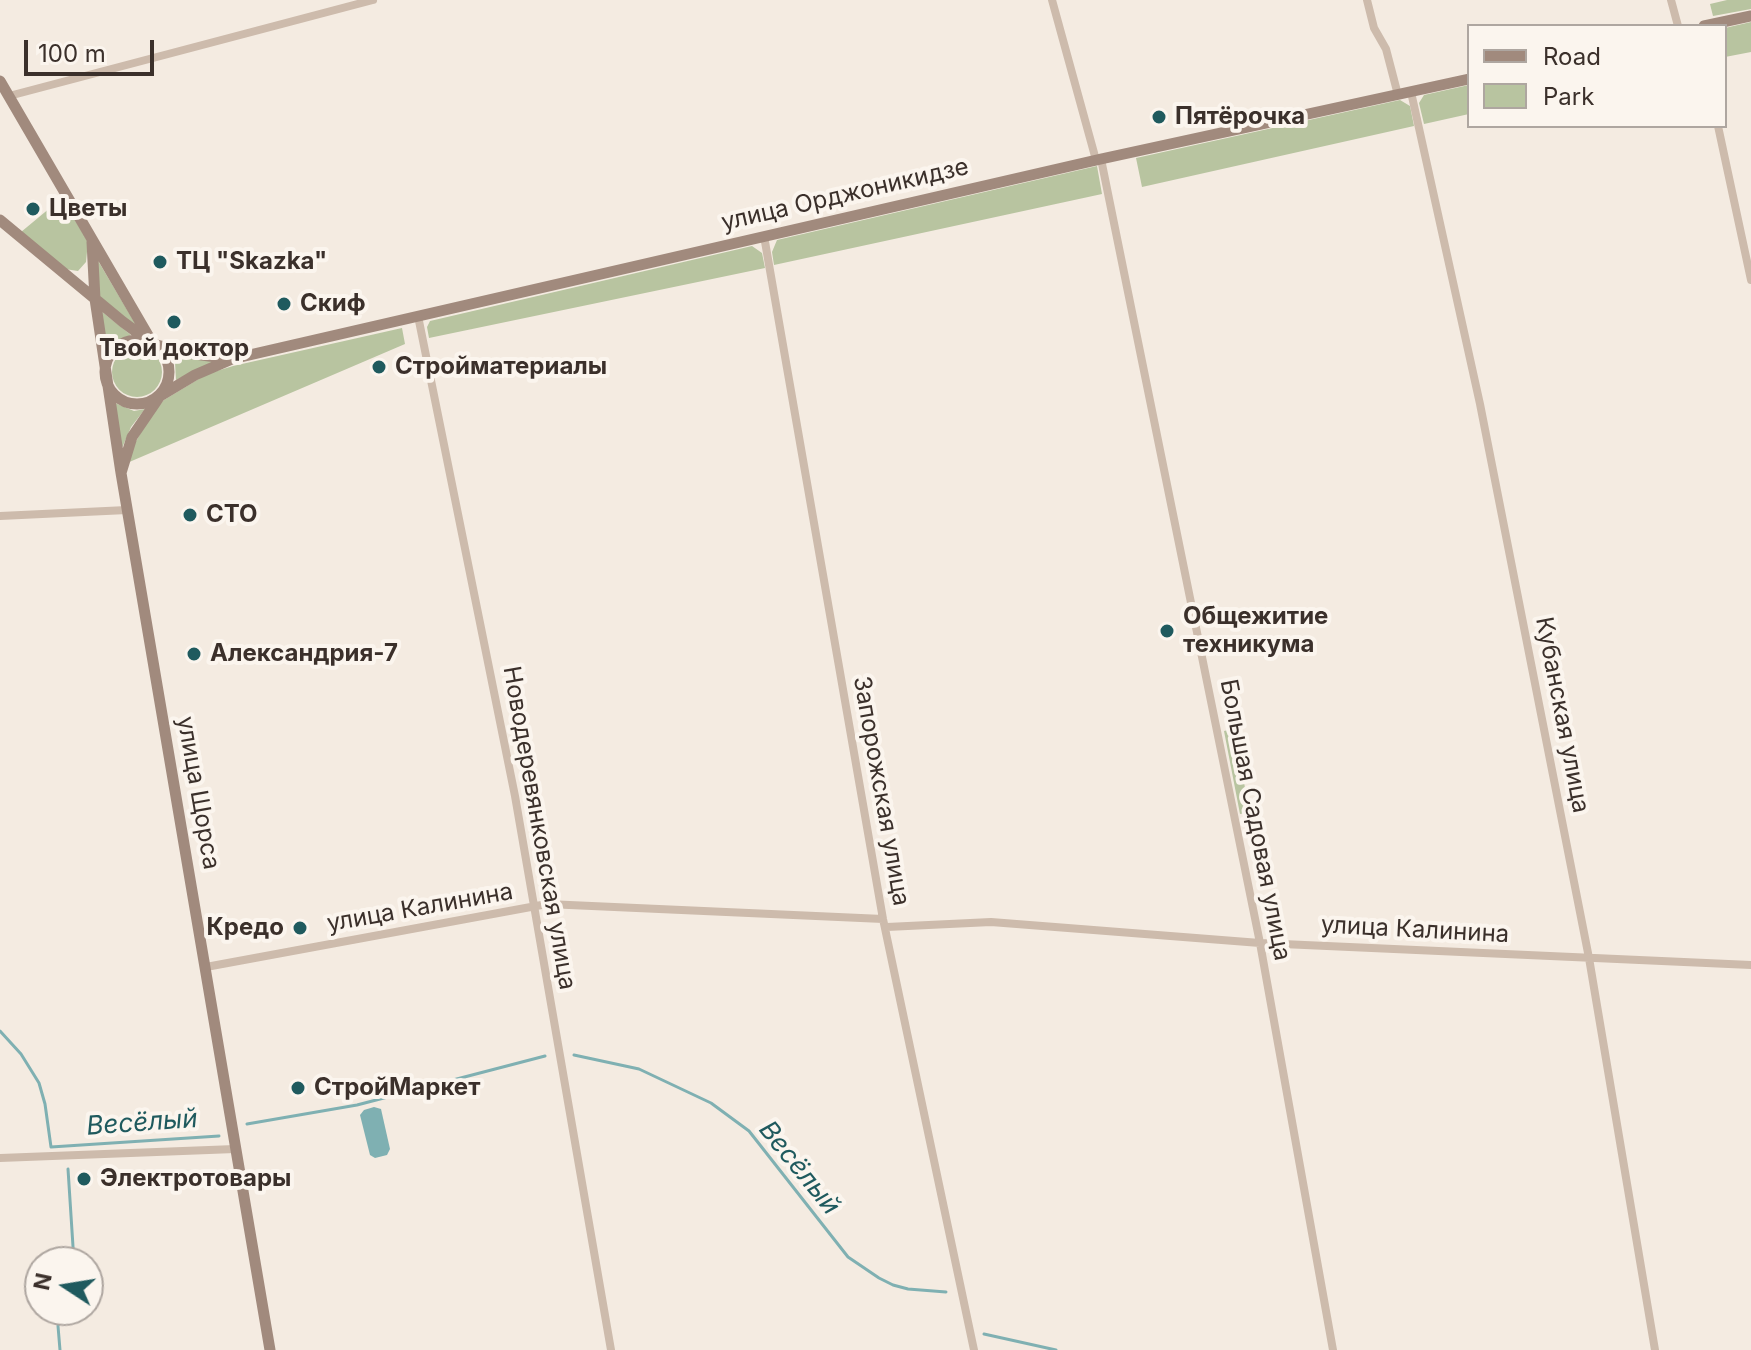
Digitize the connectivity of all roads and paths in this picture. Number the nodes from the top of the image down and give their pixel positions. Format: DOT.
graph roads {
  1 [pos="373,0"];
  2 [pos="1052,0"];
  3 [pos="1367,0"];
  4 [pos="1671,0"];
  5 [pos="1751,16"];
  6 [pos="1677,24"];
  7 [pos="1713,24"];
  8 [pos="1467,79"];
  9 [pos="0,81"];
  10 [pos="1411,92"];
  11 [pos="1398,95"];
  12 [pos="9,96"];
  13 [pos="1718,128"];
  14 [pos="1098,159"];
  15 [pos="0,220"];
  16 [pos="764,236"];
  17 [pos="92,242"];
  18 [pos="1751,280"];
  19 [pos="95,299"];
  20 [pos="418,316"];
  21 [pos="153,344"];
  22 [pos="232,359"];
  23 [pos="105,377"];
  24 [pos="160,396"];
  25 [pos="121,473"];
  26 [pos="127,510"];
  27 [pos="0,516"];
  28 [pos="534,908"];
  29 [pos="885,923"];
  30 [pos="1260,943"];
  31 [pos="1589,958"];
  32 [pos="1751,965"];
  33 [pos="206,967"];
  34 [pos="235,1149"];
  35 [pos="0,1158"];
  36 [pos="270,1350"];
  37 [pos="611,1350"];
  38 [pos="974,1350"];
  39 [pos="1333,1350"];
  40 [pos="1655,1350"];
  1 -- 12 [label="street"];
  2 -- 14 [label="street, Большая Садовая улица"];
  3 -- 11 [label="street"];
  4 -- 6 [label="street"];
  5 -- 7 [label="main road"];
  8 -- 10 [label="main road, улица Орджоникидзе"];
  9 -- 12 [label="main road, улица Щорса"];
  10 -- 11 [label="main road, улица Орджоникидзе"];
  10 -- 31 [label="street, Кубанская улица"];
  11 -- 14 [label="main road, улица Орджоникидзе"];
  12 -- 17 [label="main road, улица Щорса"];
  13 -- 18 [label="street"];
  14 -- 16 [label="main road, улица Орджоникидзе"];
  14 -- 30 [label="street, Большая Садовая улица"];
  15 -- 19 [label="main road"];
  16 -- 20 [label="main road, улица Орджоникидзе"];
  16 -- 29 [label="street, Запорожская улица"];
  17 -- 19 [label="main road, улица Щорса"];
  17 -- 21 [label="main road, улица Щорса"];
  19 -- 21 [label="main road"];
  19 -- 23 [label="main road, улица Щорса"];
  20 -- 22 [label="main road, улица Орджоникидзе"];
  20 -- 28 [label="street, Новодеревянковская улица"];
  21 -- 22 [label="main road"];
  21 -- 23 [label="main road"];
  21 -- 24 [label="main road"];
  22 -- 24 [label="main road"];
  23 -- 24 [label="main road"];
  23 -- 25 [label="main road, улица Щорса"];
  24 -- 25 [label="main road"];
  25 -- 26 [label="main road, улица Щорса"];
  26 -- 27 [label="street"];
  26 -- 33 [label="main road, улица Щорса"];
  28 -- 29 [label="street, улица Калинина"];
  28 -- 33 [label="street, улица Калинина"];
  28 -- 37 [label="street, Новодеревянковская улица"];
  29 -- 30 [label="street, улица Калинина"];
  29 -- 38 [label="street, Запорожская улица"];
  30 -- 31 [label="street, улица Калинина"];
  30 -- 39 [label="street, Большая Садовая улица"];
  31 -- 32 [label="street, улица Калинина"];
  31 -- 40 [label="street, Кубанская улица"];
  33 -- 34 [label="main road, улица Щорса"];
  34 -- 35 [label="street"];
  34 -- 36 [label="main road, улица Щорса"];
}
